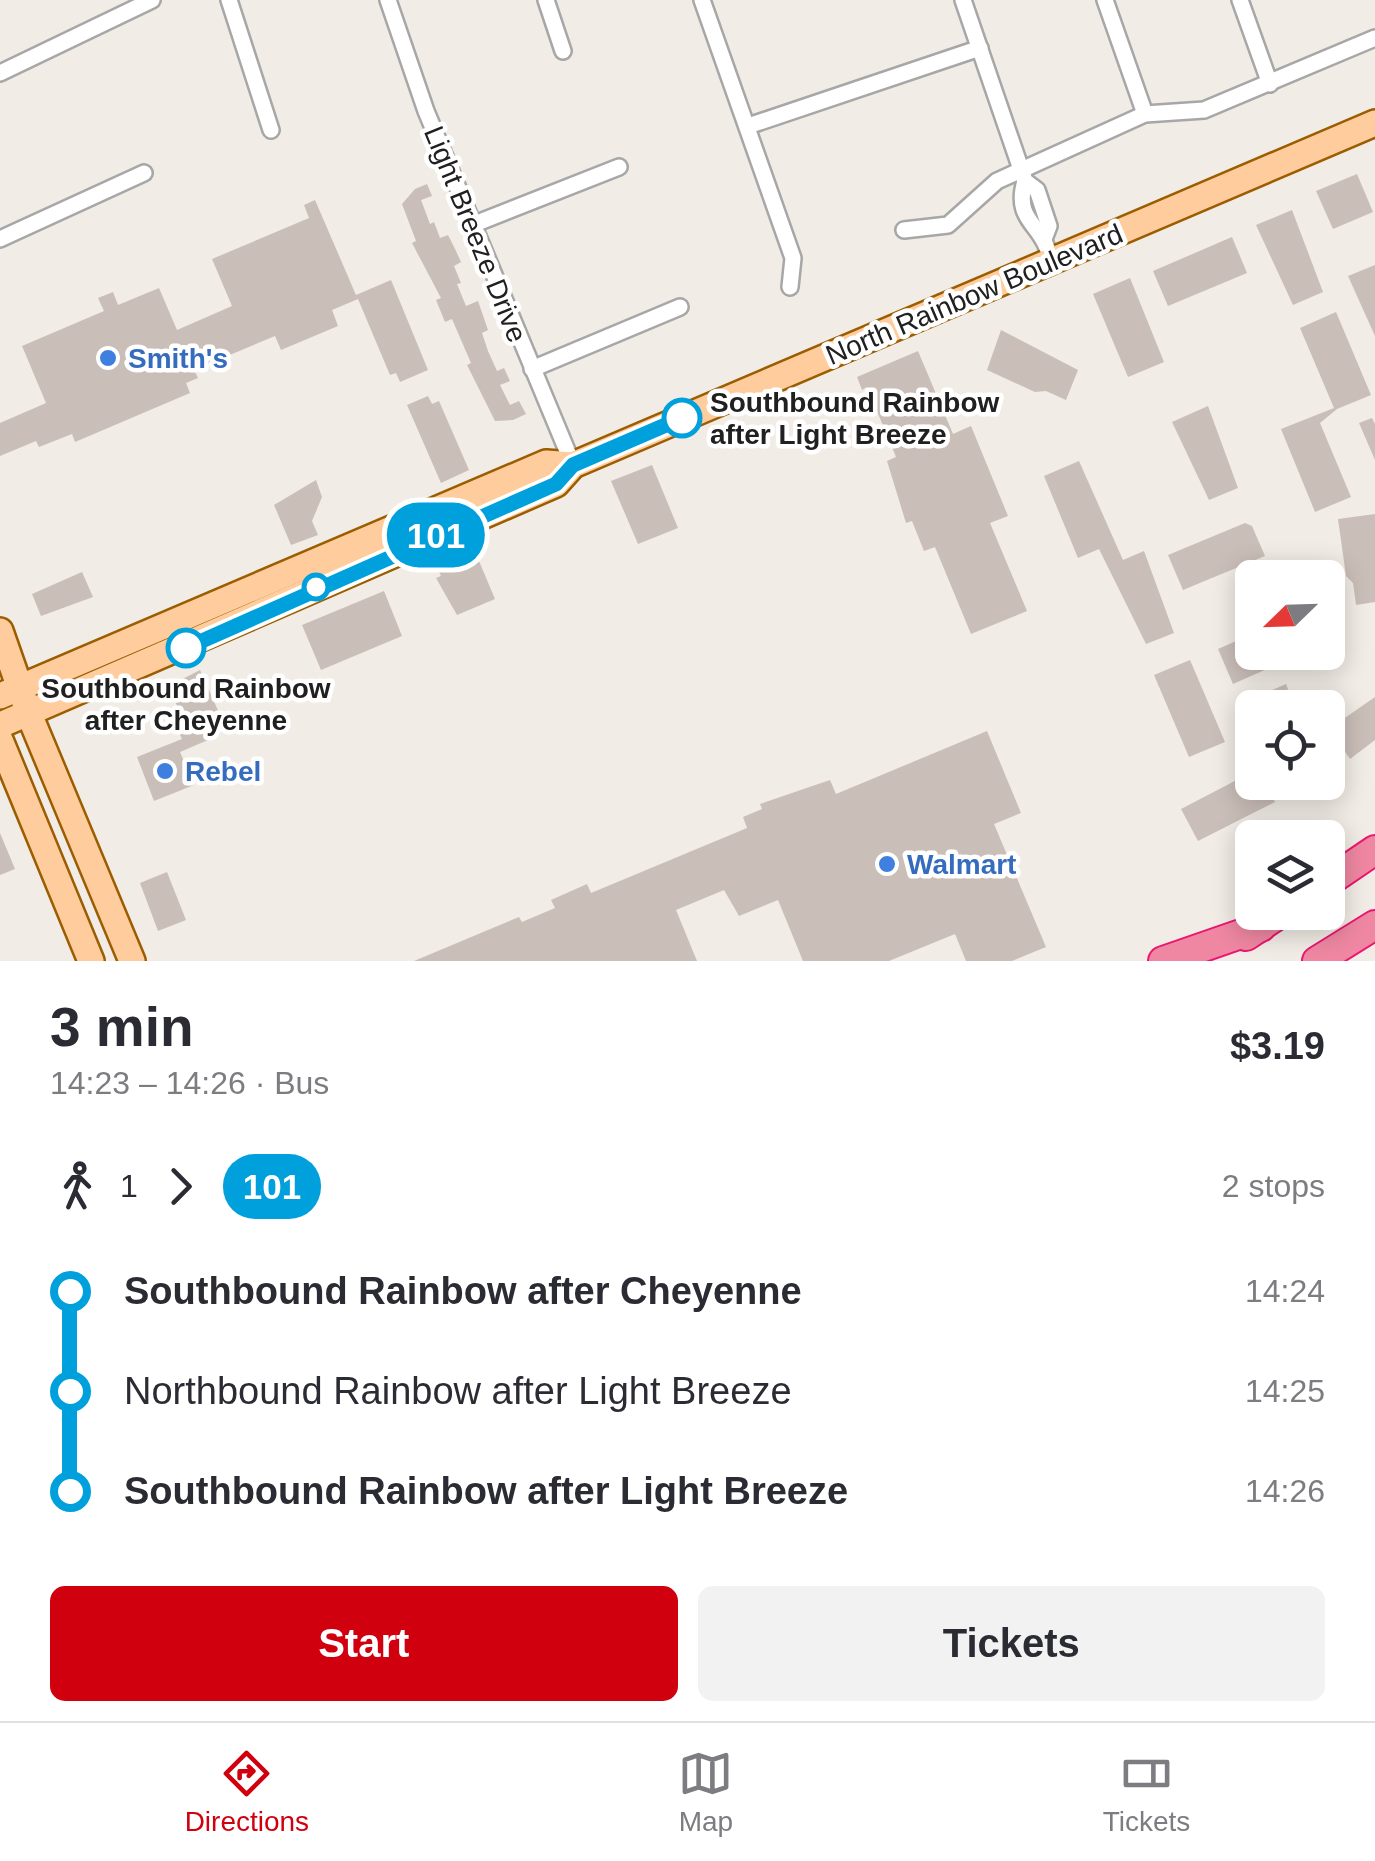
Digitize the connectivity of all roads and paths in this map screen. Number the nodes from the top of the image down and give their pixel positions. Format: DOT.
graph roads {
  1 [pos="152,0"];
  2 [pos="229,0"];
  3 [pos="388,0"];
  4 [pos="546,0"];
  5 [pos="702,0"];
  6 [pos="963,0"];
  7 [pos="1105,0"];
  8 [pos="1240,0"];
  9 [pos="1375,38"];
  10 [pos="980,48"];
  11 [pos="563,52"];
  12 [pos="0,73"];
  13 [pos="1270,84"];
  14 [pos="1145,114"];
  15 [pos="1375,122"];
  16 [pos="748,126"];
  17 [pos="272,130"];
  18 [pos="619,167"];
  19 [pos="144,174"];
  20 [pos="1024,175"];
  21 [pos="472,225"];
  22 [pos="904,230"];
  23 [pos="0,240"];
  24 [pos="1048,250"];
  25 [pos="790,287"];
  26 [pos="680,308"];
  27 [pos="532,370"];
  28 [pos="573,465"];
  29 [pos="395,540"];
  30 [pos="0,630"];
  31 [pos="10,692"];
  32 [pos="72,696"];
  33 [pos="29,714"];
  34 [pos="0,725"];
  35 [pos="0,740"];
  36 [pos="44,749"];
  37 [pos="1375,850"];
  38 [pos="1345,870"];
  39 [pos="1375,924"];
  40 [pos="1245,930"];
  41 [pos="1256,930"];
  42 [pos="1375,943"];
  43 [pos="91,961"];
  44 [pos="132,961"];
  45 [pos="1163,961"];
  46 [pos="1206,961"];
  47 [pos="1317,961"];
  48 [pos="1348,961"];
  1 -- 12 [label="street"];
  2 -- 17 [label="street"];
  3 -- 21 [label="street, Light Breeze Drive"];
  4 -- 11 [label="street"];
  5 -- 16 [label="street"];
  6 -- 10 [label="street"];
  7 -- 14 [label="street"];
  8 -- 13 [label="street"];
  9 -- 13 [label="street"];
  10 -- 16 [label="street"];
  10 -- 20 [label="street"];
  13 -- 14 [label="street"];
  14 -- 20 [label="street"];
  15 -- 24 [label="main road, North Rainbow Boulevard"];
  16 -- 25 [label="street"];
  18 -- 21 [label="street"];
  19 -- 23 [label="street"];
  20 -- 22 [label="street"];
  20 -- 24 [label="street"];
  21 -- 27 [label="street, Light Breeze Drive"];
  24 -- 28 [label="main road, North Rainbow Boulevard"];
  26 -- 27 [label="street"];
  27 -- 28 [label="street, Light Breeze Drive"];
  28 -- 29 [label="main road, North Rainbow Boulevard"];
  29 -- 31 [label="main road, North Rainbow Boulevard"];
  29 -- 32 [label="main road, North Rainbow Boulevard"];
  30 -- 31 [label="main road"];
  31 -- 33 [label="main road"];
  32 -- 33 [label="main road, North Rainbow Boulevard"];
  32 -- 36 [label="main road"];
  33 -- 34 [label="main road, North Rainbow Boulevard"];
  33 -- 36 [label="main road"];
  35 -- 43 [label="main road"];
  36 -- 44 [label="main road"];
  37 -- 38 [label="highway"];
  39 -- 47 [label="highway"];
  40 -- 45 [label="highway"];
  41 -- 46 [label="highway"];
  42 -- 48 [label="highway"];
}
